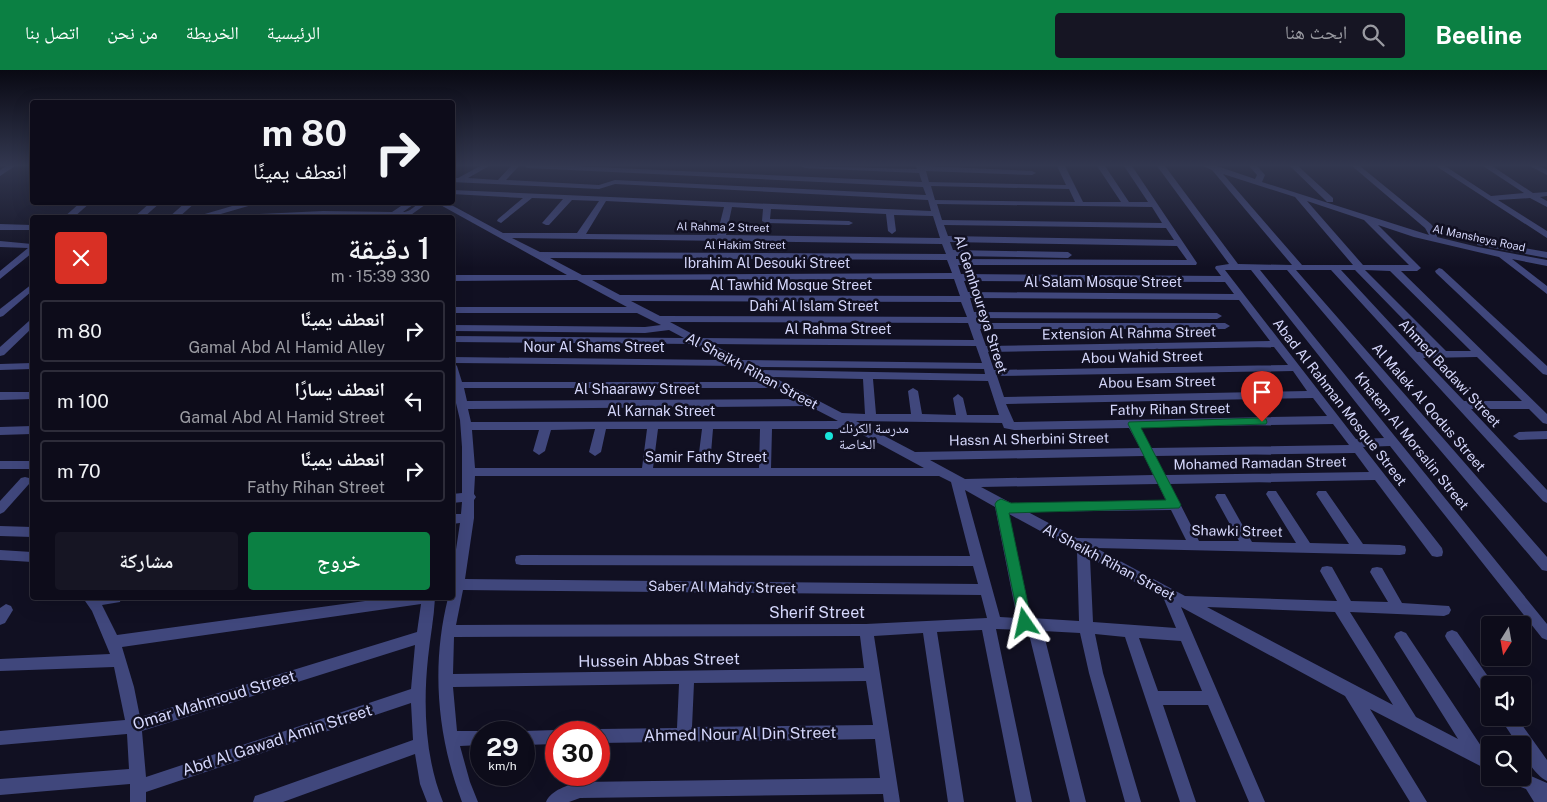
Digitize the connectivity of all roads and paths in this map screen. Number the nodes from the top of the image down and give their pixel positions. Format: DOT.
graph roads {
  1 [pos="525,200"];
  2 [pos="568,200"];
  3 [pos="603,200"];
  4 [pos="628,200"];
  5 [pos="750,200"];
  6 [pos="931,200"];
  7 [pos="937,200"];
  8 [pos="1078,200"];
  9 [pos="1124,200"];
  10 [pos="1151,200"];
  11 [pos="1186,200"];
  12 [pos="1239,200"];
  13 [pos="1301,200"];
  14 [pos="1313,200"];
  15 [pos="1330,200"];
  16 [pos="1394,200"];
  17 [pos="1493,200"];
  18 [pos="1080,204"];
  19 [pos="1126,204"];
  20 [pos="83,205"];
  21 [pos="153,205"];
  22 [pos="188,205"];
  23 [pos="224,205"];
  24 [pos="248,205"];
  25 [pos="408,205"];
  26 [pos="421,205"];
  27 [pos="445,205"];
  28 [pos="728,205"];
  29 [pos="1154,205"];
  30 [pos="749,206"];
  31 [pos="766,206"];
  32 [pos="848,210"];
  33 [pos="890,212"];
  34 [pos="71,215"];
  35 [pos="141,215"];
  36 [pos="176,215"];
  37 [pos="216,215"];
  38 [pos="369,215"];
  39 [pos="394,215"];
  40 [pos="407,215"];
  41 [pos="938,218"];
  42 [pos="1368,220"];
  43 [pos="502,221"];
  44 [pos="546,223"];
  45 [pos="1547,223"];
  46 [pos="1531,224"];
  47 [pos="1168,226"];
  48 [pos="0,227"];
  49 [pos="30,228"];
  50 [pos="892,232"];
  51 [pos="500,235"];
  52 [pos="1547,235"];
  53 [pos="580,236"];
  54 [pos="1433,236"];
  55 [pos="722,238"];
  56 [pos="946,240"];
  57 [pos="1180,243"];
  58 [pos="0,244"];
  59 [pos="30,248"];
  60 [pos="30,250"];
  61 [pos="537,255"];
  62 [pos="1502,255"];
  63 [pos="1547,255"];
  64 [pos="1162,256"];
  65 [pos="952,257"];
  66 [pos="1547,263"];
  67 [pos="1235,267"];
  68 [pos="1253,267"];
  69 [pos="1294,267"];
  70 [pos="1333,267"];
  71 [pos="1358,267"];
  72 [pos="1393,268"];
  73 [pos="1439,271"];
  74 [pos="0,276"];
  75 [pos="577,277"];
  76 [pos="959,277"];
  77 [pos="455,278"];
  78 [pos="1227,279"];
  79 [pos="30,289"];
  80 [pos="1547,291"];
  81 [pos="1142,296"];
  82 [pos="966,297"];
  83 [pos="1240,297"];
  84 [pos="616,298"];
  85 [pos="455,310"];
  86 [pos="638,310"];
  87 [pos="0,314"];
  88 [pos="1153,316"];
  89 [pos="1217,316"];
  90 [pos="656,319"];
  91 [pos="973,320"];
  92 [pos="30,325"];
  93 [pos="1225,326"];
  94 [pos="670,327"];
  95 [pos="455,328"];
  96 [pos="16,338"];
  97 [pos="30,338"];
  98 [pos="455,339"];
  99 [pos="696,341"];
  100 [pos="1277,344"];
  101 [pos="981,346"];
  102 [pos="0,353"];
  103 [pos="1480,354"];
  104 [pos="1414,355"];
  105 [pos="1444,355"];
  106 [pos="455,360"];
  107 [pos="735,362"];
  108 [pos="0,366"];
  109 [pos="30,366"];
  110 [pos="1295,368"];
  111 [pos="989,372"];
  112 [pos="1547,372"];
  113 [pos="757,373"];
  114 [pos="455,374"];
  115 [pos="868,376"];
  116 [pos="459,385"];
  117 [pos="780,385"];
  118 [pos="913,391"];
  119 [pos="1315,394"];
  120 [pos="0,396"];
  121 [pos="30,396"];
  122 [pos="958,398"];
  123 [pos="999,401"];
  124 [pos="810,402"];
  125 [pos="463,405"];
  126 [pos="1461,405"];
  127 [pos="1532,405"];
  128 [pos="838,417"];
  129 [pos="871,417"];
  130 [pos="917,418"];
  131 [pos="962,418"];
  132 [pos="1335,420"];
  133 [pos="1547,420"];
  134 [pos="1006,421"];
  135 [pos="1133,424"];
  136 [pos="466,426"];
  137 [pos="546,426"];
  138 [pos="601,426"];
  139 [pos="653,426"];
  140 [pos="708,426"];
  141 [pos="766,426"];
  142 [pos="855,426"];
  143 [pos="0,430"];
  144 [pos="30,430"];
  145 [pos="1519,436"];
  146 [pos="1547,436"];
  147 [pos="1393,442"];
  148 [pos="1355,446"];
  149 [pos="539,451"];
  150 [pos="595,452"];
  151 [pos="1148,452"];
  152 [pos="705,453"];
  153 [pos="912,456"];
  154 [pos="30,464"];
  155 [pos="0,465"];
  156 [pos="470,472"];
  157 [pos="647,472"];
  158 [pos="764,472"];
  159 [pos="942,472"];
  160 [pos="1378,476"];
  161 [pos="1162,480"];
  162 [pos="25,481"];
  163 [pos="959,482"];
  164 [pos="1272,494"];
  165 [pos="1322,494"];
  166 [pos="470,496"];
  167 [pos="455,498"];
  168 [pos="1221,498"];
  169 [pos="1547,498"];
  170 [pos="1174,505"];
  171 [pos="1005,506"];
  172 [pos="0,509"];
  173 [pos="468,518"];
  174 [pos="455,519"];
  175 [pos="0,531"];
  176 [pos="30,532"];
  177 [pos="1078,545"];
  178 [pos="1195,545"];
  179 [pos="1248,546"];
  180 [pos="1306,548"];
  181 [pos="1359,549"];
  182 [pos="1400,550"];
  183 [pos="1437,552"];
  184 [pos="0,555"];
  185 [pos="30,557"];
  186 [pos="521,560"];
  187 [pos="978,561"];
  188 [pos="1547,566"];
  189 [pos="1327,571"];
  190 [pos="1378,572"];
  191 [pos="458,584"];
  192 [pos="986,590"];
  193 [pos="1168,593"];
  194 [pos="455,598"];
  195 [pos="92,600"];
  196 [pos="410,600"];
  197 [pos="429,600"];
  198 [pos="455,600"];
  199 [pos="1183,601"];
  200 [pos="1343,606"];
  201 [pos="1398,608"];
  202 [pos="1444,610"];
  203 [pos="991,623"];
  204 [pos="1030,623"];
  205 [pos="929,628"];
  206 [pos="1086,628"];
  207 [pos="866,630"];
  208 [pos="448,631"];
  209 [pos="1130,631"];
  210 [pos="1547,634"];
  211 [pos="1186,635"];
  212 [pos="423,636"];
  213 [pos="1452,636"];
  214 [pos="1401,637"];
  215 [pos="113,642"];
  216 [pos="120,660"];
  217 [pos="0,665"];
  218 [pos="872,674"];
  219 [pos="687,677"];
  220 [pos="1481,678"];
  221 [pos="446,682"];
  222 [pos="1350,691"];
  223 [pos="417,694"];
  224 [pos="1153,698"];
  225 [pos="1213,698"];
  226 [pos="1411,722"];
  227 [pos="135,726"];
  228 [pos="1514,726"];
  229 [pos="882,732"];
  230 [pos="684,735"];
  231 [pos="610,736"];
  232 [pos="0,738"];
  233 [pos="470,738"];
  234 [pos="452,739"];
  235 [pos="420,745"];
  236 [pos="1481,755"];
  237 [pos="1481,759"];
  238 [pos="1547,773"];
  239 [pos="1531,783"];
  240 [pos="1530,786"];
  241 [pos="0,787"];
  242 [pos="138,788"];
  243 [pos="1547,791"];
  244 [pos="891,794"];
  245 [pos="261,802"];
  246 [pos="435,802"];
  247 [pos="470,802"];
  248 [pos="554,802"];
  249 [pos="956,802"];
  250 [pos="1024,802"];
  251 [pos="1078,802"];
  252 [pos="1133,802"];
  253 [pos="1188,802"];
  254 [pos="1257,802"];
  255 [pos="1419,802"];
  256 [pos="1544,802"];
  1 -- 43 [label="street"];
  2 -- 44 [label="street"];
  3 -- 53 [label="street"];
  4 -- 28 [label="street"];
  5 -- 30 [label="street"];
  6 -- 41 [label="street, Al Gemhoureya Street"];
  7 -- 18 [label="street"];
  8 -- 18 [label="street"];
  9 -- 19 [label="street"];
  10 -- 29 [label="street"];
  11 -- 67 [label="street"];
  12 -- 69 [label="street, Al Malek Al Qodus Street"];
  13 -- 71 [label="street"];
  14 -- 42 [label="street, Al Mansheya Road"];
  15 -- 54 [label="street, Al Mansheya Road"];
  16 -- 54 [label="street"];
  17 -- 46 [label="street"];
  18 -- 19 [label="street"];
  19 -- 29 [label="street"];
  20 -- 34 [label="street"];
  21 -- 35 [label="street"];
  22 -- 36 [label="street"];
  23 -- 37 [label="street"];
  24 -- 37 [label="street"];
  25 -- 39 [label="street"];
  26 -- 40 [label="street"];
  27 -- 51 [label="street, Al Sheikh Rihan Street"];
  28 -- 30 [label="street"];
  28 -- 55 [label="street"];
  29 -- 47 [label="street"];
  30 -- 31 [label="street"];
  31 -- 32 [label="street"];
  31 -- 32 [label="street"];
  32 -- 33 [label="street"];
  33 -- 41 [label="street"];
  33 -- 50 [label="street"];
  37 -- 38 [label="street"];
  41 -- 47 [label="street"];
  41 -- 56 [label="street, Al Gemhoureya Street"];
  42 -- 54 [label="street, Al Mansheya Road"];
  42 -- 72 [label="street"];
  45 -- 46 [label="street"];
  46 -- 52 [label="street"];
  47 -- 57 [label="street"];
  48 -- 49 [label="street"];
  51 -- 53 [label="street, Al Rahma 2 Street"];
  51 -- 61 [label="street, Al Sheikh Rihan Street"];
  53 -- 55 [label="street, Al Rahma 2 Street"];
  54 -- 62 [label="street, Al Mansheya Road"];
  54 -- 63 [label="street, Al Mansheya Road"];
  55 -- 56 [label="street, Al Rahma 2 Street"];
  56 -- 57 [label="street, Al Rahma 2 Street"];
  56 -- 65 [label="street, Al Gemhoureya Street"];
  57 -- 65 [label="street"];
  58 -- 59 [label="street"];
  60 -- 74 [label="street"];
  61 -- 65 [label="street, Al Hakim Street"];
  61 -- 75 [label="street, Al Sheikh Rihan Street"];
  62 -- 66 [label="street, Al Mansheya Road"];
  62 -- 80 [label="street"];
  64 -- 65 [label="street"];
  65 -- 76 [label="street, Al Gemhoureya Street"];
  67 -- 68 [label="street"];
  67 -- 78 [label="street, Abad Al Rahman Mosque Street"];
  68 -- 69 [label="street"];
  68 -- 147 [label="street, Khatem Al Morsalin Street"];
  69 -- 70 [label="street"];
  69 -- 188 [label="street, Al Malek Al Qodus Street"];
  70 -- 71 [label="street"];
  70 -- 104 [label="street, Ahmed Badawi Street"];
  71 -- 72 [label="street"];
  71 -- 105 [label="street"];
  72 -- 103 [label="street"];
  73 -- 112 [label="street"];
  75 -- 76 [label="street, Ibrahim Al Desouki Street"];
  75 -- 77 [label="street, Ibrahim Al Desouki Street"];
  75 -- 84 [label="street, Al Sheikh Rihan Street"];
  76 -- 78 [label="street, Ibrahim Al Desouki Street"];
  76 -- 82 [label="street, Al Gemhoureya Street"];
  78 -- 83 [label="street, Abad Al Rahman Mosque Street"];
  79 -- 87 [label="street"];
  81 -- 82 [label="street, Al Salam Mosque Street"];
  81 -- 83 [label="street, Al Salam Mosque Street"];
  81 -- 88 [label="street"];
  82 -- 84 [label="street, Al Tawhid Mosque Street"];
  82 -- 91 [label="street, Al Gemhoureya Street"];
  83 -- 100 [label="street, Abad Al Rahman Mosque Street"];
  84 -- 86 [label="street, Al Sheikh Rihan Street"];
  85 -- 86 [label="street"];
  86 -- 90 [label="street, Al Sheikh Rihan Street"];
  88 -- 89 [label="street"];
  88 -- 91 [label="street"];
  90 -- 91 [label="street, Dahi Al Islam Street"];
  90 -- 94 [label="street, Al Sheikh Rihan Street"];
  91 -- 93 [label="street"];
  91 -- 101 [label="street, Al Gemhoureya Street"];
  92 -- 96 [label="street"];
  94 -- 95 [label="street"];
  94 -- 99 [label="street, Al Sheikh Rihan Street"];
  96 -- 97 [label="street"];
  96 -- 102 [label="street"];
  98 -- 99 [label="street, Al Rahma Street"];
  99 -- 101 [label="street, Al Rahma Street"];
  99 -- 107 [label="street, Al Sheikh Rihan Street"];
  100 -- 101 [label="street, Extension Al Rahma Street"];
  100 -- 110 [label="street, Abad Al Rahman Mosque Street"];
  101 -- 111 [label="street, Al Gemhoureya Street"];
  103 -- 105 [label="street"];
  103 -- 127 [label="street"];
  104 -- 105 [label="street"];
  104 -- 126 [label="street, Ahmed Badawi Street"];
  106 -- 107 [label="street, Nour Al Shams Street"];
  107 -- 111 [label="street, Nour Al Shams Street"];
  107 -- 113 [label="street, Al Sheikh Rihan Street"];
  108 -- 109 [label="street"];
  110 -- 111 [label="street, Abou Wahid Street"];
  110 -- 119 [label="street, Abad Al Rahman Mosque Street"];
  111 -- 115 [label="street"];
  111 -- 123 [label="street, Al Gemhoureya Street"];
  113 -- 115 [label="street"];
  113 -- 117 [label="street, Al Sheikh Rihan Street"];
  114 -- 116 [label="street"];
  115 -- 129 [label="street"];
  116 -- 117 [label="street"];
  116 -- 125 [label="street"];
  117 -- 124 [label="street, Al Sheikh Rihan Street"];
  118 -- 130 [label="street"];
  119 -- 123 [label="street, Abou Esam Street"];
  119 -- 132 [label="street, Abad Al Rahman Mosque Street"];
  120 -- 121 [label="street"];
  122 -- 131 [label="street"];
  123 -- 134 [label="street, Al Gemhoureya Street"];
  124 -- 125 [label="street, Al Shaarawy Street"];
  124 -- 128 [label="street, Al Sheikh Rihan Street"];
  125 -- 136 [label="street"];
  126 -- 127 [label="street"];
  126 -- 169 [label="street, Ahmed Badawi Street"];
  127 -- 133 [label="street"];
  128 -- 129 [label="street, Fathy Rihan Street"];
  128 -- 142 [label="street, Al Sheikh Rihan Street"];
  129 -- 130 [label="street, Fathy Rihan Street"];
  130 -- 131 [label="street, Fathy Rihan Street"];
  131 -- 134 [label="street, Fathy Rihan Street"];
  132 -- 135 [label="street, Fathy Rihan Street"];
  132 -- 148 [label="street, Abad Al Rahman Mosque Street"];
  134 -- 135 [label="street, Fathy Rihan Street"];
  135 -- 151 [label="street"];
  136 -- 137 [label="street, Al Karnak Street"];
  136 -- 156 [label="street"];
  137 -- 138 [label="street, Al Karnak Street"];
  137 -- 149 [label="street"];
  138 -- 139 [label="street, Al Karnak Street"];
  138 -- 150 [label="street"];
  139 -- 140 [label="street, Al Karnak Street"];
  139 -- 157 [label="street"];
  140 -- 141 [label="street, Al Karnak Street"];
  140 -- 152 [label="street"];
  141 -- 142 [label="street, Al Karnak Street"];
  141 -- 158 [label="street"];
  142 -- 153 [label="street, Al Sheikh Rihan Street"];
  143 -- 144 [label="street"];
  145 -- 146 [label="street"];
  147 -- 148 [label="street, Hassn Al Sherbini Street"];
  147 -- 210 [label="street, Khatem Al Morsalin Street"];
  148 -- 151 [label="street, Hassn Al Sherbini Street"];
  148 -- 160 [label="street, Abad Al Rahman Mosque Street"];
  151 -- 153 [label="street, Hassn Al Sherbini Street"];
  151 -- 161 [label="street"];
  153 -- 159 [label="street, Al Sheikh Rihan Street"];
  154 -- 155 [label="street"];
  156 -- 157 [label="street, Samir Fathy Street"];
  156 -- 166 [label="street"];
  157 -- 158 [label="street, Samir Fathy Street"];
  158 -- 159 [label="street, Samir Fathy Street"];
  159 -- 163 [label="street, Al Sheikh Rihan Street"];
  160 -- 161 [label="street, Mohamed Ramadan Street"];
  160 -- 183 [label="street, Abad Al Rahman Mosque Street"];
  161 -- 163 [label="street, Mohamed Ramadan Street"];
  161 -- 170 [label="street"];
  162 -- 172 [label="street"];
  163 -- 171 [label="street, Al Sheikh Rihan Street"];
  163 -- 187 [label="street"];
  164 -- 180 [label="street"];
  165 -- 181 [label="street"];
  166 -- 167 [label="street"];
  166 -- 173 [label="street"];
  168 -- 179 [label="street"];
  170 -- 171 [label="street"];
  170 -- 178 [label="street"];
  171 -- 177 [label="street, Al Sheikh Rihan Street"];
  171 -- 204 [label="street"];
  173 -- 174 [label="street"];
  173 -- 191 [label="street"];
  175 -- 176 [label="street"];
  177 -- 178 [label="street, Shawki Street"];
  177 -- 193 [label="street, Al Sheikh Rihan Street"];
  177 -- 206 [label="street"];
  178 -- 179 [label="street, Shawki Street"];
  179 -- 180 [label="street, Shawki Street"];
  180 -- 181 [label="street, Shawki Street"];
  181 -- 182 [label="street, Shawki Street"];
  184 -- 185 [label="street"];
  186 -- 187 [label="street"];
  187 -- 192 [label="street"];
  189 -- 200 [label="street"];
  190 -- 201 [label="street"];
  191 -- 192 [label="street, Saber Al Mahdy Street"];
  191 -- 194 [label="street"];
  192 -- 203 [label="street"];
  193 -- 199 [label="street, Al Sheikh Rihan Street"];
  193 -- 211 [label="street"];
  195 -- 215 [label="street"];
  196 -- 215 [label="street"];
  197 -- 212 [label="street"];
  198 -- 208 [label="street"];
  199 -- 200 [label="street"];
  199 -- 222 [label="street, Al Sheikh Rihan Street"];
  200 -- 201 [label="street"];
  200 -- 226 [label="street"];
  201 -- 202 [label="street"];
  203 -- 204 [label="street, Sherif Street"];
  203 -- 205 [label="street, Sherif Street"];
  203 -- 250 [label="street"];
  204 -- 206 [label="street, Sherif Street"];
  204 -- 251 [label="street"];
  205 -- 207 [label="street, Sherif Street"];
  205 -- 249 [label="street"];
  206 -- 209 [label="street, Sherif Street"];
  206 -- 252 [label="street"];
  207 -- 208 [label="street, Sherif Street"];
  207 -- 218 [label="street"];
  208 -- 221 [label="street"];
  209 -- 211 [label="street, Sherif Street"];
  209 -- 224 [label="street"];
  211 -- 225 [label="street"];
  212 -- 223 [label="street"];
  212 -- 227 [label="street, Omar Mahmoud Street"];
  213 -- 220 [label="street"];
  214 -- 236 [label="street"];
  215 -- 216 [label="street"];
  216 -- 217 [label="street"];
  216 -- 227 [label="street"];
  218 -- 219 [label="street, Hussein Abbas Street"];
  218 -- 229 [label="street"];
  219 -- 221 [label="street, Hussein Abbas Street"];
  219 -- 230 [label="street"];
  221 -- 234 [label="street"];
  222 -- 226 [label="street, Al Sheikh Rihan Street"];
  222 -- 255 [label="street"];
  223 -- 235 [label="street"];
  223 -- 242 [label="street, Abd Al Gawad Amin Street"];
  224 -- 225 [label="street"];
  224 -- 253 [label="street"];
  225 -- 254 [label="street"];
  226 -- 237 [label="street, Al Sheikh Rihan Street"];
  227 -- 232 [label="street, Omar Mahmoud Street"];
  227 -- 242 [label="street"];
  228 -- 238 [label="street"];
  229 -- 230 [label="street, Ahmed Nour Al Din Street"];
  229 -- 244 [label="street"];
  230 -- 231 [label="street, Ahmed Nour Al Din Street"];
  233 -- 234 [label="street"];
  234 -- 247 [label="street"];
  235 -- 245 [label="street"];
  235 -- 246 [label="street"];
  239 -- 243 [label="street"];
  240 -- 256 [label="street"];
  241 -- 242 [label="street, Abd Al Gawad Amin Street"];
  244 -- 248 [label="street"];
}
